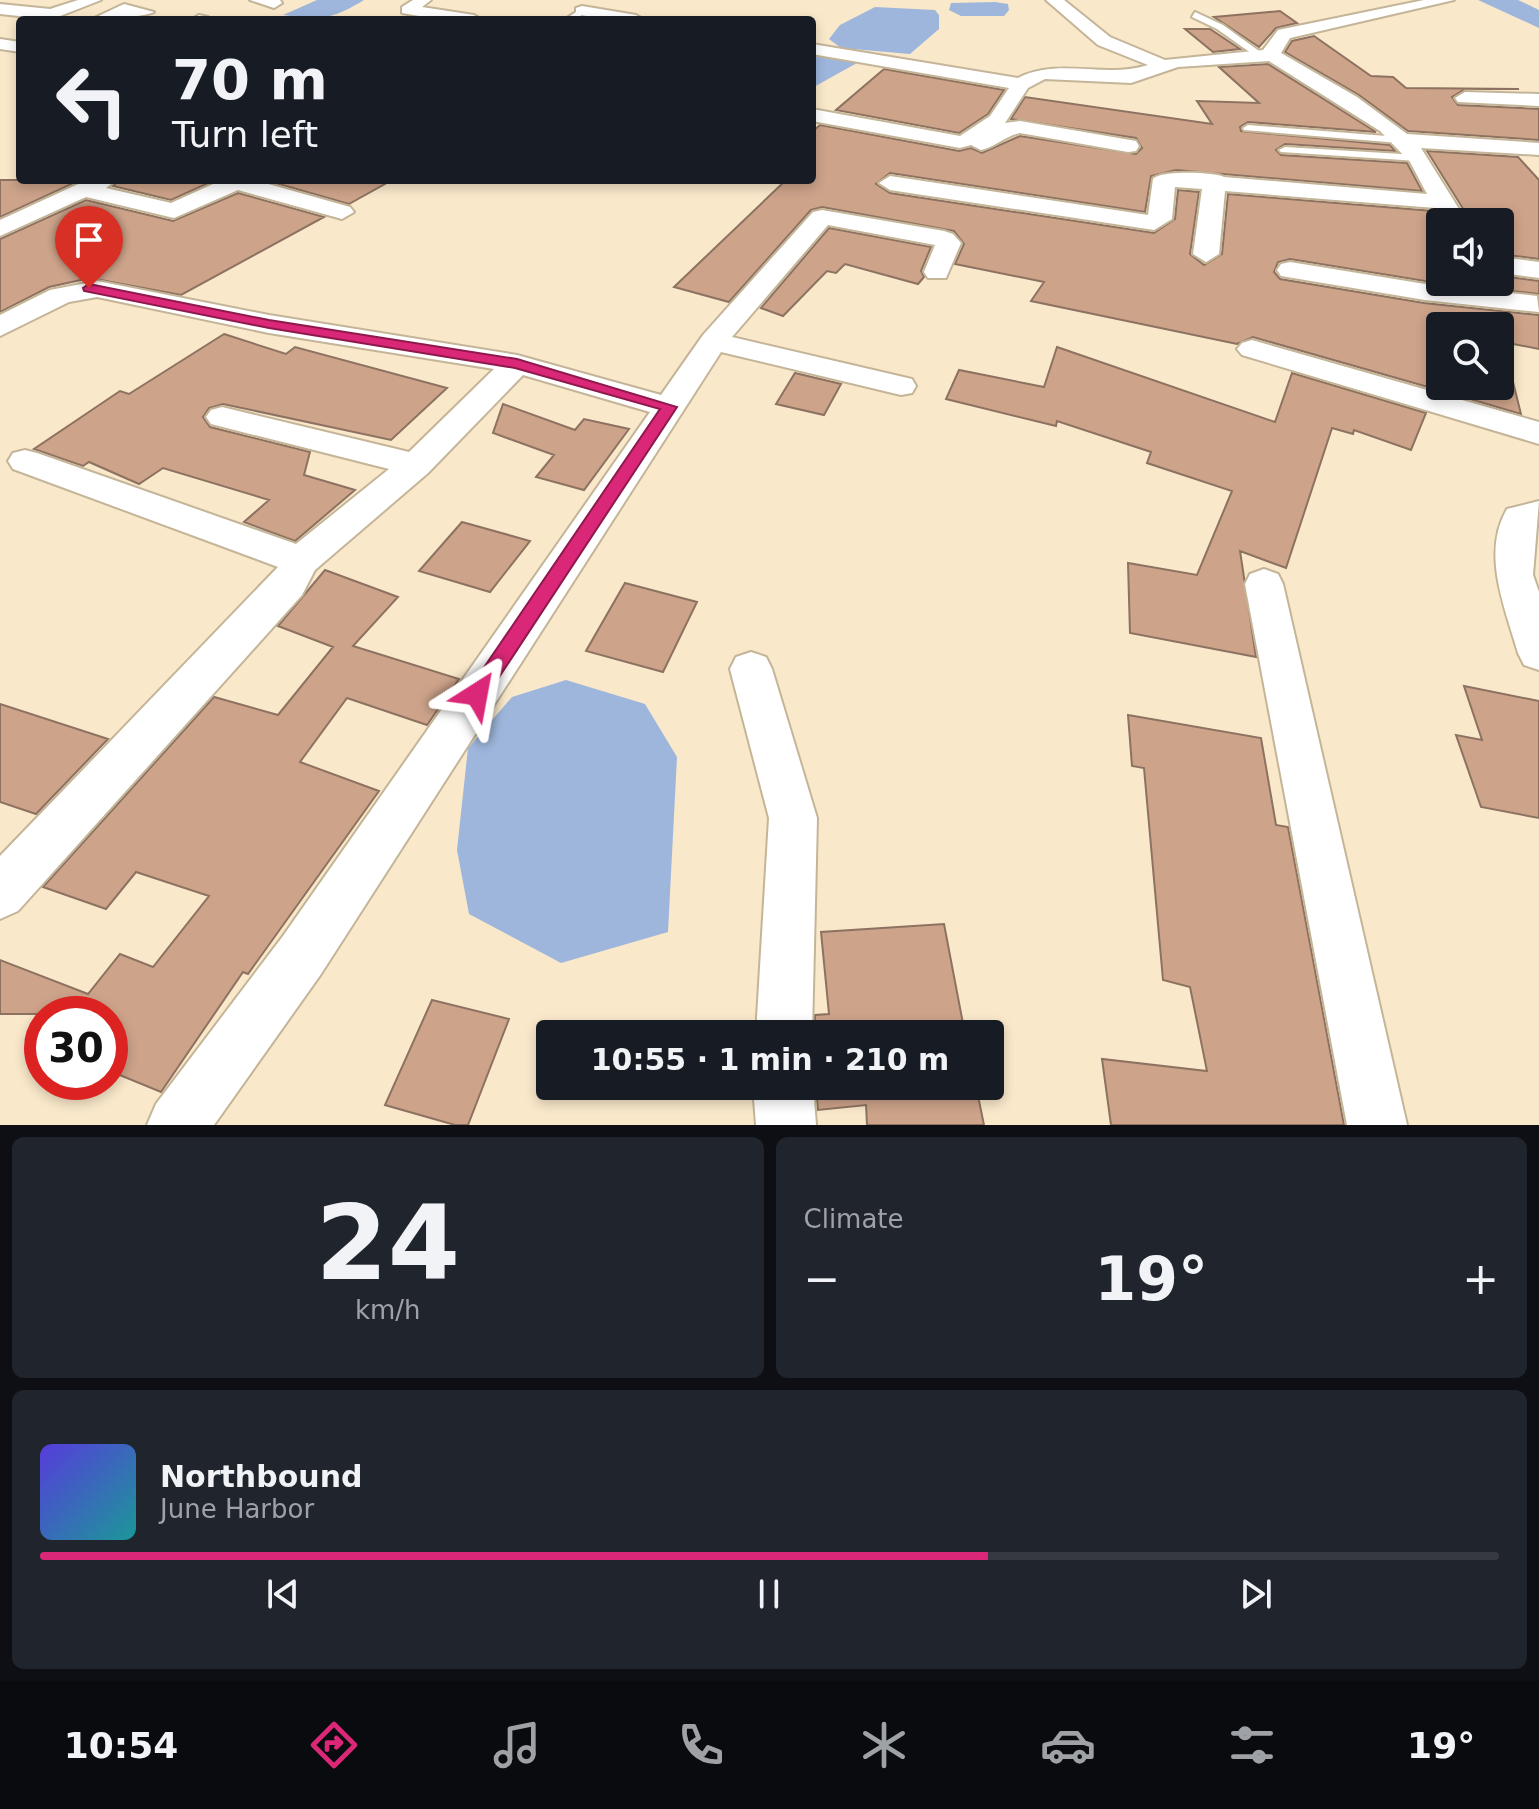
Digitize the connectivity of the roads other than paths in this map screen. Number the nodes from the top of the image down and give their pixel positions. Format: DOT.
graph roads {
  1 [pos="13,0"];
  2 [pos="93,0"];
  3 [pos="423,0"];
  4 [pos="597,0"];
  5 [pos="1054,0"];
  6 [pos="1446,0"];
  7 [pos="0,7"];
  8 [pos="146,12"];
  9 [pos="575,15"];
  10 [pos="1195,15"];
  11 [pos="38,16"];
  12 [pos="45,16"];
  13 [pos="107,16"];
  14 [pos="448,16"];
  15 [pos="816,50"];
  16 [pos="1267,55"];
  17 [pos="1163,65"];
  18 [pos="1021,84"];
  19 [pos="1465,98"];
  20 [pos="1539,100"];
  21 [pos="816,116"];
  22 [pos="1248,128"];
  23 [pos="1399,140"];
  24 [pos="960,142"];
  25 [pos="1128,146"];
  26 [pos="1539,149"];
  27 [pos="1285,150"];
  28 [pos="1418,158"];
  29 [pos="1215,180"];
  30 [pos="890,183"];
  31 [pos="232,184"];
  32 [pos="243,184"];
  33 [pos="95,185"];
  34 [pos="1448,208"];
  35 [pos="1426,209"];
  36 [pos="342,212"];
  37 [pos="0,229"];
  38 [pos="1206,254"];
  39 [pos="1514,267"];
  40 [pos="1290,270"];
  41 [pos="1539,270"];
  42 [pos="937,272"];
  43 [pos="1514,284"];
  44 [pos="1538,304"];
  45 [pos="8,315"];
  46 [pos="713,341"];
  47 [pos="1252,349"];
  48 [pos="517,364"];
  49 [pos="901,386"];
  50 [pos="669,407"];
  51 [pos="222,417"];
  52 [pos="1539,433"];
  53 [pos="25,461"];
  54 [pos="416,465"];
  55 [pos="1539,514"];
  56 [pos="301,561"];
  57 [pos="1264,584"];
  58 [pos="1539,653"];
  59 [pos="751,669"];
  60 [pos="0,893"];
  61 [pos="785,1020"];
  62 [pos="784,1100"];
  63 [pos="177,1125"];
  64 [pos="786,1125"];
  65 [pos="1377,1125"];
  1 -- 7 [label="street"];
  2 -- 12 [label="street"];
  3 -- 14 [label="street"];
  4 -- 9 [label="street"];
  5 -- 17 [label="street"];
  6 -- 16 [label="street"];
  7 -- 11 [label="street"];
  8 -- 13 [label="street"];
  10 -- 16 [label="lane"];
  15 -- 18 [label="street"];
  16 -- 17 [label="street"];
  16 -- 23 [label="street"];
  17 -- 18 [label="street"];
  18 -- 24 [label="street"];
  19 -- 20 [label="street"];
  21 -- 24 [label="street"];
  22 -- 23 [label="lane"];
  23 -- 26 [label="street"];
  23 -- 28 [label="street"];
  24 -- 25 [label="street"];
  27 -- 28 [label="lane"];
  28 -- 34 [label="street"];
  29 -- 30 [label="street"];
  29 -- 35 [label="street"];
  29 -- 38 [label="street"];
  31 -- 33 [label="street"];
  32 -- 36 [label="street"];
  33 -- 37 [label="street"];
  39 -- 41 [label="street"];
  40 -- 44 [label="street"];
  42 -- 46 [label="street"];
  43 -- 44 [label="street"];
  45 -- 48 [label="street"];
  46 -- 49 [label="street"];
  46 -- 50 [label="street"];
  47 -- 52 [label="street"];
  48 -- 50 [label="street"];
  48 -- 54 [label="street"];
  50 -- 63 [label="street"];
  51 -- 54 [label="street"];
  53 -- 56 [label="street"];
  54 -- 56 [label="street"];
  55 -- 58 [label="street"];
  56 -- 60 [label="street"];
  57 -- 65 [label="street"];
  59 -- 61 [label="street"];
  62 -- 64 [label="street"];
}
